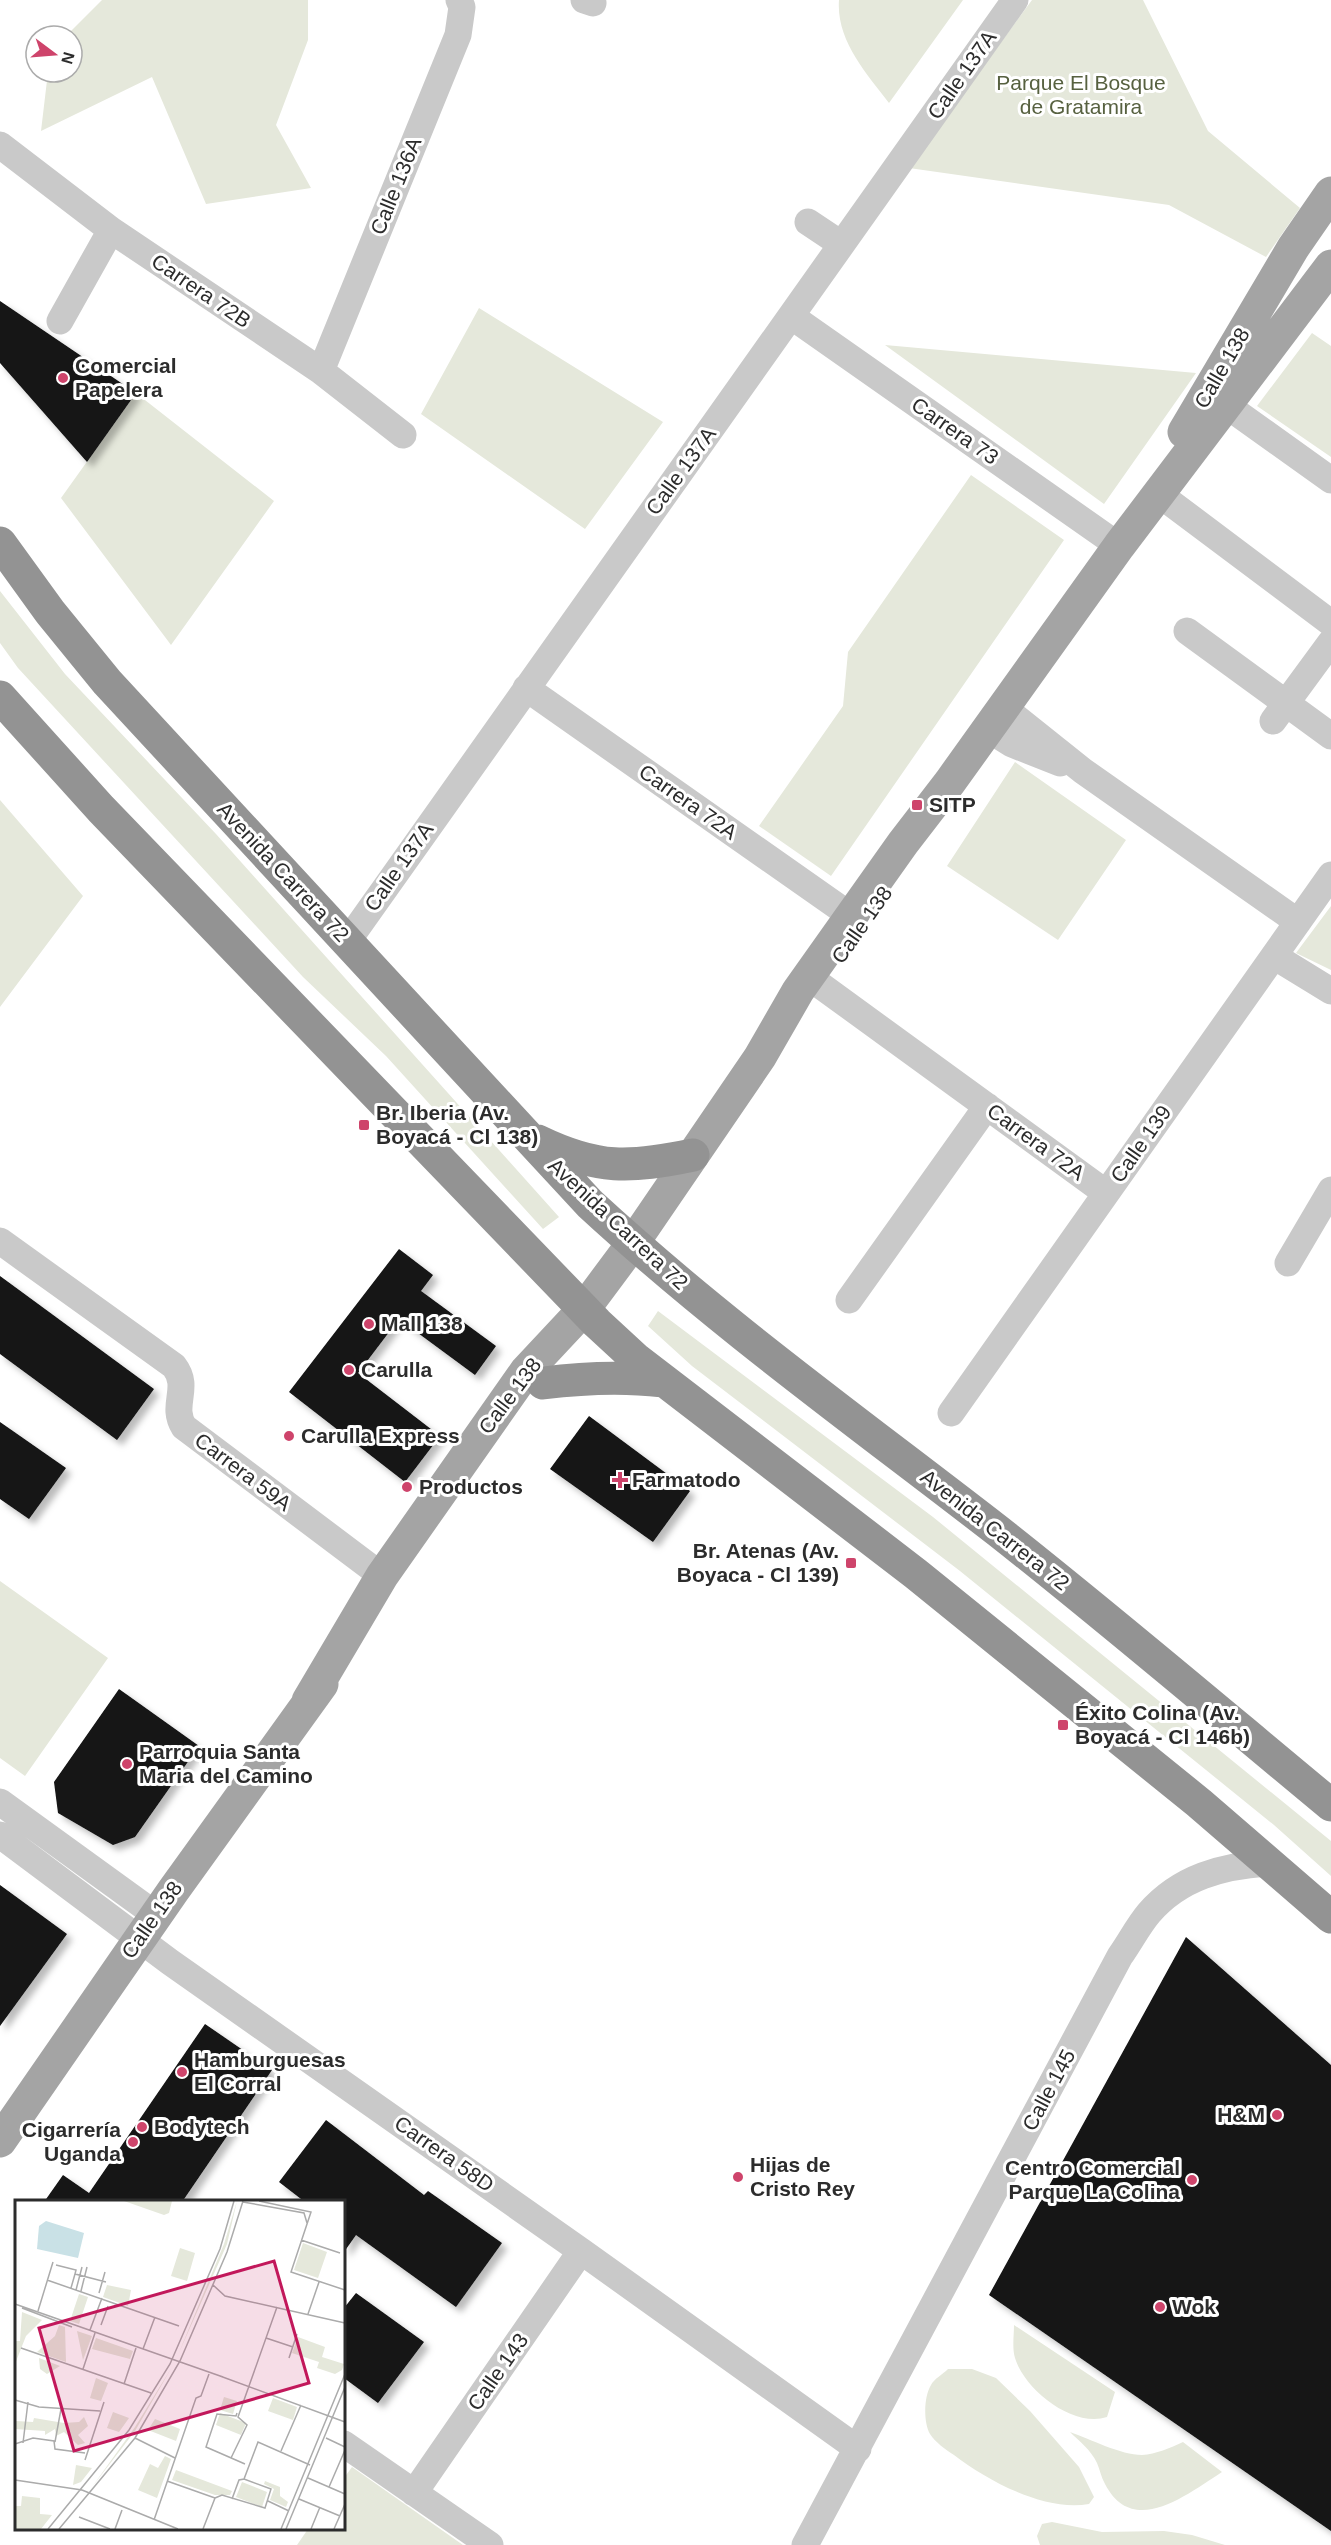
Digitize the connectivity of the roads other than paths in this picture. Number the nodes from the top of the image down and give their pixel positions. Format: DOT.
graph roads {
  1 [pos="459,0"];
  2 [pos="1015,0"];
  3 [pos="0,145"];
  4 [pos="1331,193"];
  5 [pos="808,222"];
  6 [pos="111,230"];
  7 [pos="842,244"];
  8 [pos="1331,266"];
  9 [pos="791,316"];
  10 [pos="60,321"];
  11 [pos="321,371"];
  12 [pos="1226,405"];
  13 [pos="403,435"];
  14 [pos="1331,480"];
  15 [pos="1159,494"];
  16 [pos="0,543"];
  17 [pos="1119,546"];
  18 [pos="1331,623"];
  19 [pos="1187,631"];
  20 [pos="1331,642"];
  21 [pos="525,688"];
  22 [pos="0,697"];
  23 [pos="1280,712"];
  24 [pos="996,719"];
  25 [pos="1331,736"];
  26 [pos="950,783"];
  27 [pos="1331,875"];
  28 [pos="851,916"];
  29 [pos="1298,922"];
  30 [pos="347,942"];
  31 [pos="1274,956"];
  32 [pos="820,985"];
  33 [pos="1331,991"];
  34 [pos="760,1057"];
  35 [pos="987,1106"];
  36 [pos="526,1136"];
  37 [pos="693,1155"];
  38 [pos="1331,1190"];
  39 [pos="1106,1193"];
  40 [pos="0,1241"];
  41 [pos="633,1243"];
  42 [pos="1288,1263"];
  43 [pos="849,1300"];
  44 [pos="584,1309"];
  45 [pos="662,1381"];
  46 [pos="543,1383"];
  47 [pos="951,1413"];
  48 [pos="382,1576"];
  49 [pos="308,1701"];
  50 [pos="0,1802"];
  51 [pos="1331,1805"];
  52 [pos="0,1835"];
  53 [pos="46,1836"];
  54 [pos="31,1858"];
  55 [pos="1268,1863"];
  56 [pos="1331,1917"];
  57 [pos="148,1926"];
  58 [pos="0,2141"];
  59 [pos="581,2251"];
  60 [pos="345,2445"];
  61 [pos="858,2449"];
  62 [pos="414,2493"];
  63 [pos="490,2545"];
  64 [pos="805,2545"];
  1 -- 11 [label="street, Calle 136A"];
  2 -- 7 [label="street, Calle 137A"];
  3 -- 6 [label="street, Carrera 72B"];
  4 -- 17 [label="main road, Calle 138"];
  5 -- 7 [label="street"];
  6 -- 10 [label="street"];
  6 -- 11 [label="street, Carrera 72B"];
  7 -- 9 [label="street, Calle 137A"];
  8 -- 12 [label="main road, Calle 138"];
  9 -- 17 [label="street, Carrera 73"];
  9 -- 21 [label="street, Calle 137A"];
  11 -- 13 [label="street, Carrera 72B"];
  12 -- 14 [label="street"];
  12 -- 15 [label="main road, Calle 138"];
  15 -- 17 [label="main road, Calle 138"];
  15 -- 18 [label="street"];
  16 -- 30 [label="highway, Avenida Carrera 72"];
  17 -- 24 [label="main road, Calle 138"];
  19 -- 23 [label="street"];
  20 -- 23 [label="street"];
  21 -- 28 [label="street, Carrera 72A"];
  21 -- 30 [label="street, Calle 137A"];
  22 -- 44 [label="highway"];
  23 -- 25 [label="street"];
  24 -- 26 [label="main road, Calle 138"];
  24 -- 29 [label="street"];
  26 -- 28 [label="main road, Calle 138"];
  26 -- 32 [label="main road, Calle 138"];
  27 -- 29 [label="street, Calle 139"];
  28 -- 34 [label="main road, Calle 138"];
  29 -- 31 [label="street, Calle 139"];
  30 -- 36 [label="highway, Avenida Carrera 72"];
  31 -- 33 [label="street"];
  31 -- 39 [label="street, Calle 139"];
  32 -- 34 [label="main road, Calle 138"];
  32 -- 35 [label="street, Carrera 72A"];
  34 -- 37 [label="main road, Calle 138"];
  35 -- 39 [label="street, Carrera 72A"];
  35 -- 43 [label="street"];
  36 -- 37 [label="highway"];
  36 -- 41 [label="highway, Avenida Carrera 72"];
  37 -- 41 [label="main road, Calle 138"];
  38 -- 42 [label="street"];
  39 -- 47 [label="street, Calle 139"];
  40 -- 48 [label="street, Carrera 59A"];
  41 -- 44 [label="main road, Calle 138"];
  41 -- 51 [label="highway, Avenida Carrera 72"];
  44 -- 45 [label="highway"];
  44 -- 46 [label="main road, Calle 138"];
  44 -- 48 [label="main road, Calle 138"];
  45 -- 46 [label="highway"];
  45 -- 55 [label="highway"];
  46 -- 49 [label="main road, Calle 138"];
  48 -- 49 [label="main road, Calle 138"];
  49 -- 57 [label="main road, Calle 138"];
  50 -- 53 [label="street, Carrera 58D"];
  52 -- 54 [label="street, Carrera 58D"];
  53 -- 54 [label="street"];
  53 -- 57 [label="street, Carrera 58D"];
  54 -- 57 [label="street, Carrera 58D"];
  55 -- 56 [label="highway"];
  55 -- 61 [label="street, Calle 145"];
  57 -- 58 [label="main road, Calle 138"];
  57 -- 59 [label="street, Carrera 58D"];
  59 -- 61 [label="street, Carrera 58D"];
  59 -- 62 [label="street, Calle 143"];
  60 -- 62 [label="street"];
  61 -- 64 [label="street, Calle 145"];
  62 -- 63 [label="street"];
}
